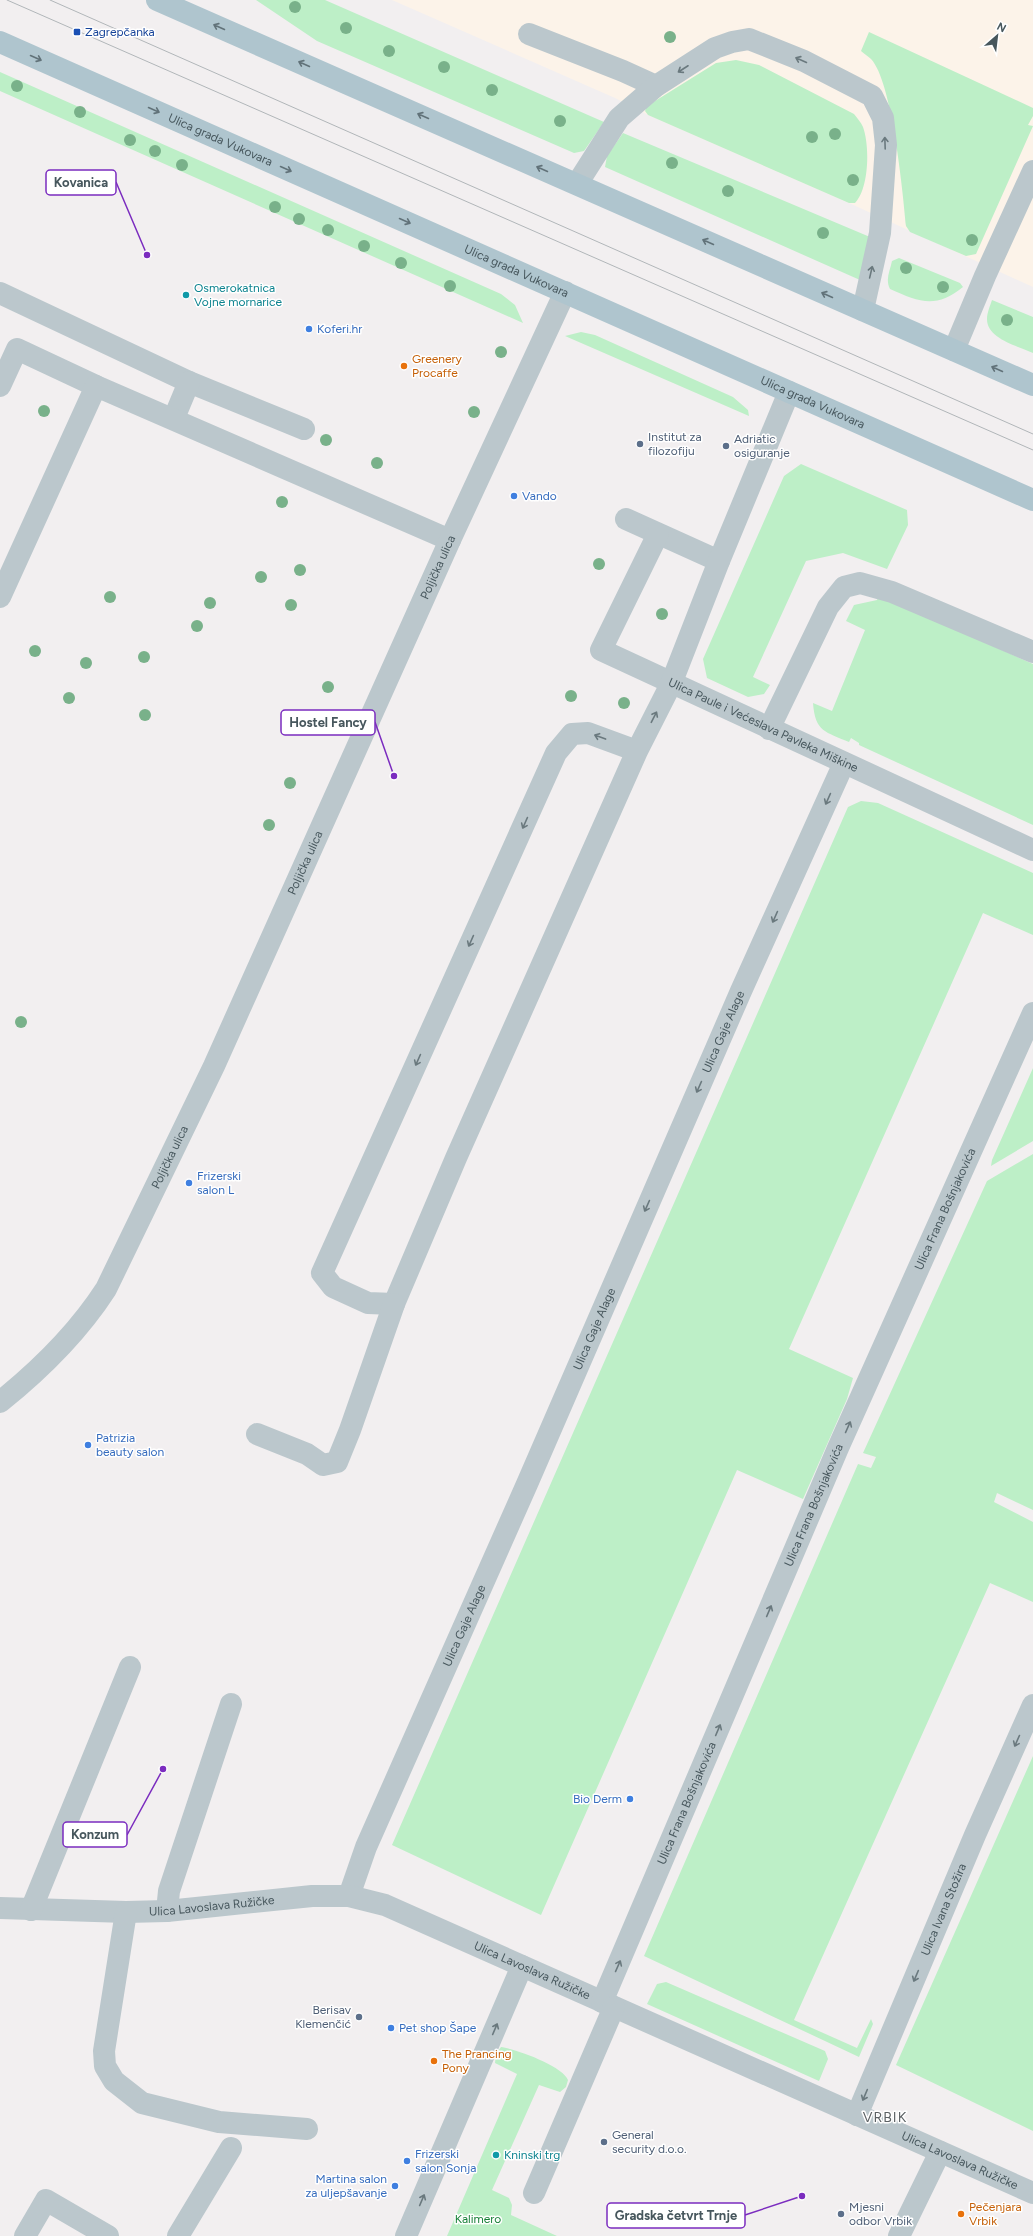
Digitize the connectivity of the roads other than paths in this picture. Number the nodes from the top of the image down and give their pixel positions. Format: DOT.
graph roads {
  1 [pos="157,0"];
  2 [pos="529,34"];
  3 [pos="0,42"];
  4 [pos="656,86"];
  5 [pos="1033,171"];
  6 [pos="577,184"];
  7 [pos="565,292"];
  8 [pos="0,293"];
  9 [pos="863,310"];
  10 [pos="954,350"];
  11 [pos="189,382"];
  12 [pos="1033,385"];
  13 [pos="0,386"];
  14 [pos="96,386"];
  15 [pos="789,392"];
  16 [pos="174,418"];
  17 [pos="304,429"];
  18 [pos="1033,500"];
  19 [pos="626,519"];
  20 [pos="658,534"];
  21 [pos="450,540"];
  22 [pos="719,561"];
  23 [pos="0,596"];
  24 [pos="1033,652"];
  25 [pos="671,684"];
  26 [pos="769,728"];
  27 [pos="637,751"];
  28 [pos="844,763"];
  29 [pos="1033,850"];
  30 [pos="1033,1013"];
  31 [pos="394,1304"];
  32 [pos="0,1402"];
  33 [pos="257,1434"];
  34 [pos="130,1667"];
  35 [pos="231,1704"];
  36 [pos="1033,1705"];
  37 [pos="349,1896"];
  38 [pos="0,1908"];
  39 [pos="31,1910"];
  40 [pos="166,1911"];
  41 [pos="126,1912"];
  42 [pos="522,1966"];
  43 [pos="608,2004"];
  44 [pos="857,2115"];
  45 [pos="307,2129"];
  46 [pos="231,2148"];
  47 [pos="940,2152"];
  48 [pos="534,2193"];
  49 [pos="1033,2193"];
  50 [pos="25,2236"];
  51 [pos="108,2236"];
  52 [pos="178,2236"];
  53 [pos="406,2236"];
  54 [pos="899,2236"];
  6 -- 1 [label="main road, one-way"];
  2 -- 4 [label="street"];
  3 -- 7 [label="main road, Ulica grada Vukovara, one-way"];
  4 -- 6 [label="street"];
  9 -- 4 [label="street, one-way"];
  5 -- 10 [label="street"];
  9 -- 6 [label="main road, one-way"];
  7 -- 15 [label="main road, Ulica grada Vukovara"];
  7 -- 21 [label="street, Poljička ulica"];
  8 -- 11 [label="street"];
  9 -- 10 [label="main road"];
  12 -- 10 [label="main road, one-way"];
  11 -- 16 [label="street"];
  11 -- 17 [label="street"];
  13 -- 14 [label="street"];
  14 -- 16 [label="street"];
  14 -- 23 [label="street"];
  15 -- 18 [label="main road, Ulica grada Vukovara"];
  15 -- 22 [label="street, Ulica Paule i Većeslava Pavleka Miškine"];
  16 -- 21 [label="street"];
  19 -- 20 [label="street"];
  20 -- 22 [label="street"];
  20 -- 25 [label="street"];
  21 -- 32 [label="street, Poljička ulica"];
  22 -- 25 [label="street, Ulica Paule i Većeslava Pavleka Miškine"];
  24 -- 26 [label="street"];
  25 -- 26 [label="street, Ulica Paule i Većeslava Pavleka Miškine"];
  27 -- 25 [label="street, one-way"];
  26 -- 28 [label="street, Ulica Paule i Većeslava Pavleka Miškine"];
  27 -- 31 [label="street"];
  27 -- 31 [label="street, one-way"];
  28 -- 29 [label="street, Ulica Paule i Većeslava Pavleka Miškine"];
  28 -- 37 [label="street, Ulica Gaje Alage, one-way"];
  43 -- 30 [label="street, Ulica Frana Bošnjakovića, one-way"];
  31 -- 33 [label="street"];
  34 -- 39 [label="street"];
  35 -- 40 [label="street"];
  36 -- 44 [label="street, Ulica Ivana Stožira, one-way"];
  37 -- 40 [label="street, Ulica Lavoslava Ružičke"];
  37 -- 42 [label="street, Ulica Lavoslava Ružičke"];
  38 -- 39 [label="street, Ulica Lavoslava Ružičke"];
  39 -- 41 [label="street, Ulica Lavoslava Ružičke"];
  40 -- 41 [label="street, Ulica Lavoslava Ružičke"];
  41 -- 45 [label="street"];
  42 -- 43 [label="street, Ulica Lavoslava Ružičke"];
  53 -- 42 [label="street, one-way"];
  43 -- 44 [label="street, Ulica Lavoslava Ružičke"];
  43 -- 48 [label="street, Ulica Frana Bošnjakovića"];
  44 -- 47 [label="street, Ulica Lavoslava Ružičke"];
  46 -- 52 [label="street"];
  47 -- 49 [label="street, Ulica Lavoslava Ružičke"];
  47 -- 54 [label="street"];
  50 -- 51 [label="street"];
}
